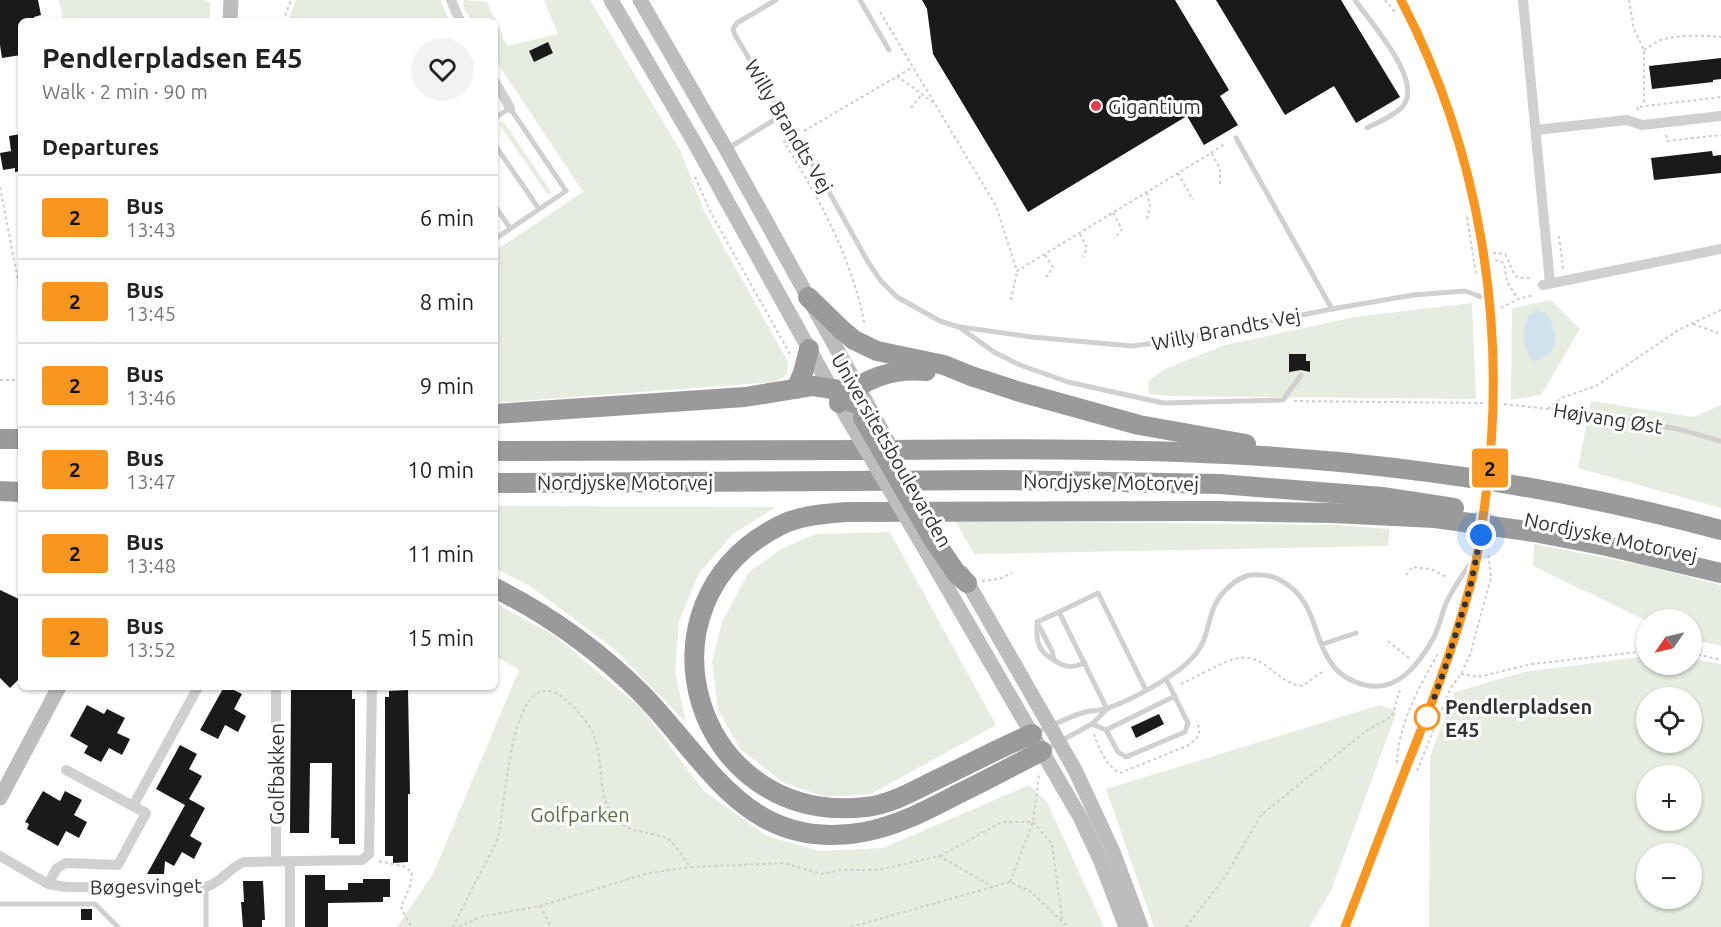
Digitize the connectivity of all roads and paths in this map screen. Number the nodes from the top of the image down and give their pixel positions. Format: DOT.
graph roads {
  1 [pos="231,0"];
  2 [pos="291,0"];
  3 [pos="451,0"];
  4 [pos="611,0"];
  5 [pos="640,0"];
  6 [pos="776,0"];
  7 [pos="860,0"];
  8 [pos="1355,0"];
  9 [pos="1385,0"];
  10 [pos="1401,0"];
  11 [pos="1523,0"];
  12 [pos="1629,0"];
  13 [pos="877,8"];
  14 [pos="1397,15"];
  15 [pos="230,18"];
  16 [pos="284,18"];
  17 [pos="458,18"];
  18 [pos="1721,37"];
  19 [pos="890,50"];
  20 [pos="1644,50"];
  21 [pos="897,76"];
  22 [pos="498,87"];
  23 [pos="922,94"];
  24 [pos="936,104"];
  25 [pos="1644,106"];
  26 [pos="510,108"];
  27 [pos="911,108"];
  28 [pos="782,115"];
  29 [pos="498,116"];
  30 [pos="1721,116"];
  31 [pos="1665,123"];
  32 [pos="1367,128"];
  33 [pos="1536,130"];
  34 [pos="1721,135"];
  35 [pos="1236,138"];
  36 [pos="498,149"];
  37 [pos="726,149"];
  38 [pos="1211,153"];
  39 [pos="693,172"];
  40 [pos="1178,173"];
  41 [pos="1220,184"];
  42 [pos="0,187"];
  43 [pos="1147,193"];
  44 [pos="1193,200"];
  45 [pos="539,209"];
  46 [pos="498,210"];
  47 [pos="1466,211"];
  48 [pos="1113,213"];
  49 [pos="1147,219"];
  50 [pos="510,228"];
  51 [pos="1080,234"];
  52 [pos="498,236"];
  53 [pos="1113,238"];
  54 [pos="1721,249"];
  55 [pos="1494,253"];
  56 [pos="1045,255"];
  57 [pos="1083,257"];
  58 [pos="1495,260"];
  59 [pos="1017,271"];
  60 [pos="1045,279"];
  61 [pos="18,280"];
  62 [pos="1546,284"];
  63 [pos="1480,296"];
  64 [pos="808,297"];
  65 [pos="1518,299"];
  66 [pos="1011,300"];
  67 [pos="1490,300"];
  68 [pos="1501,308"];
  69 [pos="1332,309"];
  70 [pos="1721,310"];
  71 [pos="1692,324"];
  72 [pos="959,327"];
  73 [pos="1721,334"];
  74 [pos="809,349"];
  75 [pos="790,354"];
  76 [pos="1301,375"];
  77 [pos="971,376"];
  78 [pos="0,380"];
  79 [pos="18,380"];
  80 [pos="796,389"];
  81 [pos="1283,400"];
  82 [pos="1494,403"];
  83 [pos="851,404"];
  84 [pos="1548,409"];
  85 [pos="1575,411"];
  86 [pos="498,414"];
  87 [pos="18,439"];
  88 [pos="0,440"];
  89 [pos="1721,441"];
  90 [pos="498,451"];
  91 [pos="1492,451"];
  92 [pos="0,452"];
  93 [pos="18,452"];
  94 [pos="1397,469"];
  95 [pos="0,482"];
  96 [pos="18,482"];
  97 [pos="498,483"];
  98 [pos="0,491"];
  99 [pos="18,492"];
  100 [pos="1721,530"];
  101 [pos="1481,535"];
  102 [pos="931,539"];
  103 [pos="1489,546"];
  104 [pos="1477,553"];
  105 [pos="1721,561"];
  106 [pos="1012,573"];
  107 [pos="1721,573"];
  108 [pos="1406,575"];
  109 [pos="967,583"];
  110 [pos="1457,584"];
  111 [pos="498,590"];
  112 [pos="1059,612"];
  113 [pos="1356,633"];
  114 [pos="1323,644"];
  115 [pos="1441,648"];
  116 [pos="1636,652"];
  117 [pos="1702,655"];
  118 [pos="1721,660"];
  119 [pos="1084,663"];
  120 [pos="1333,664"];
  121 [pos="1461,674"];
  122 [pos="1403,678"];
  123 [pos="1166,679"];
  124 [pos="1181,684"];
  125 [pos="57,690"];
  126 [pos="196,690"];
  127 [pos="276,690"];
  128 [pos="372,690"];
  129 [pos="1146,690"];
  130 [pos="1175,696"];
  131 [pos="1107,709"];
  132 [pos="1092,724"];
  133 [pos="1051,726"];
  134 [pos="1106,730"];
  135 [pos="1032,734"];
  136 [pos="1059,742"];
  137 [pos="1042,752"];
  138 [pos="66,770"];
  139 [pos="1394,772"];
  140 [pos="1414,778"];
  141 [pos="0,798"];
  142 [pos="133,806"];
  143 [pos="1033,822"];
  144 [pos="369,854"];
  145 [pos="0,856"];
  146 [pos="939,856"];
  147 [pos="276,861"];
  148 [pos="290,861"];
  149 [pos="690,867"];
  150 [pos="1010,882"];
  151 [pos="48,884"];
  152 [pos="206,887"];
  153 [pos="993,887"];
  154 [pos="0,904"];
  155 [pos="540,906"];
  156 [pos="1062,919"];
  157 [pos="118,927"];
  158 [pos="206,927"];
  159 [pos="290,927"];
  160 [pos="411,927"];
  161 [pos="453,927"];
  162 [pos="459,927"];
  163 [pos="550,927"];
  164 [pos="851,927"];
  165 [pos="1068,927"];
  166 [pos="1126,927"];
  167 [pos="1141,927"];
  168 [pos="1186,927"];
  169 [pos="1345,927"];
  1 -- 15 [label="main road"];
  2 -- 16 [label="path"];
  3 -- 17 [label="street"];
  4 -- 74 [label="main road, Universitetsboulevarden"];
  5 -- 37 [label="main road, Universitetsboulevarden"];
  6 -- 28 [label="lane, Willy Brandts Vej"];
  7 -- 19 [label="lane"];
  8 -- 32 [label="lane"];
  9 -- 14 [label="path"];
  10 -- 67 [label="lane"];
  11 -- 33 [label="street"];
  12 -- 20 [label="path"];
  13 -- 24 [label="path"];
  18 -- 20 [label="path"];
  20 -- 25 [label="path"];
  21 -- 23 [label="path"];
  22 -- 26 [label="street"];
  23 -- 24 [label="path"];
  23 -- 27 [label="path"];
  24 -- 59 [label="path"];
  26 -- 29 [label="lane"];
  26 -- 45 [label="lane"];
  28 -- 37 [label="lane"];
  28 -- 72 [label="lane, Willy Brandts Vej"];
  30 -- 31 [label="street"];
  31 -- 33 [label="street"];
  31 -- 34 [label="path"];
  33 -- 62 [label="street"];
  35 -- 38 [label="path"];
  35 -- 69 [label="lane"];
  36 -- 45 [label="lane"];
  37 -- 64 [label="main road, Universitetsboulevarden"];
  38 -- 40 [label="path"];
  38 -- 41 [label="path"];
  39 -- 75 [label="path"];
  40 -- 43 [label="path"];
  40 -- 44 [label="path"];
  42 -- 61 [label="path"];
  43 -- 48 [label="path"];
  43 -- 49 [label="path"];
  45 -- 50 [label="lane"];
  46 -- 50 [label="lane"];
  47 -- 63 [label="path"];
  48 -- 51 [label="path"];
  48 -- 53 [label="path"];
  50 -- 52 [label="lane"];
  51 -- 56 [label="path"];
  51 -- 57 [label="path"];
  54 -- 62 [label="street"];
  55 -- 62 [label="path"];
  56 -- 59 [label="path"];
  56 -- 60 [label="path"];
  58 -- 65 [label="path"];
  59 -- 66 [label="path"];
  62 -- 65 [label="path"];
  63 -- 67 [label="lane, Willy Brandts Vej"];
  63 -- 69 [label="lane, Willy Brandts Vej"];
  64 -- 77 [label="highway"];
  64 -- 83 [label="main road, Universitetsboulevarden"];
  65 -- 68 [label="path"];
  67 -- 82 [label="lane"];
  69 -- 72 [label="lane, Willy Brandts Vej"];
  70 -- 71 [label="path"];
  71 -- 73 [label="path"];
  71 -- 84 [label="path"];
  72 -- 81 [label="lane, Willy Brandts Vej"];
  74 -- 80 [label="highway"];
  74 -- 83 [label="main road, Universitetsboulevarden"];
  76 -- 81 [label="lane"];
  77 -- 83 [label="highway"];
  77 -- 94 [label="highway"];
  78 -- 79 [label="path"];
  80 -- 83 [label="highway"];
  80 -- 86 [label="highway"];
  81 -- 82 [label="path, Højvang Øst"];
  82 -- 84 [label="path, Højvang Øst"];
  82 -- 91 [label="lane"];
  83 -- 102 [label="highway, bridge"];
  84 -- 85 [label="path, Højvang Øst"];
  85 -- 89 [label="lane, Højvang Øst"];
  87 -- 88 [label="highway"];
  90 -- 94 [label="highway, Nordjyske Motorvej"];
  92 -- 93 [label="highway"];
  94 -- 100 [label="highway, Nordjyske Motorvej"];
  95 -- 96 [label="highway"];
  97 -- 105 [label="highway, Nordjyske Motorvej"];
  98 -- 99 [label="highway"];
  101 -- 104 [label="lane"];
  102 -- 109 [label="highway"];
  102 -- 135 [label="main road, Universitetsboulevarden"];
  103 -- 121 [label="path"];
  104 -- 110 [label="lane"];
  104 -- 169 [label="lane"];
  106 -- 109 [label="path"];
  107 -- 135 [label="highway"];
  108 -- 110 [label="path"];
  109 -- 133 [label="main road"];
  110 -- 122 [label="lane"];
  111 -- 137 [label="highway"];
  112 -- 119 [label="lane"];
  112 -- 119 [label="lane"];
  112 -- 129 [label="lane"];
  113 -- 114 [label="lane"];
  114 -- 120 [label="lane"];
  114 -- 123 [label="lane"];
  115 -- 139 [label="path"];
  116 -- 121 [label="path"];
  117 -- 118 [label="path"];
  119 -- 131 [label="lane"];
  120 -- 122 [label="lane"];
  120 -- 124 [label="path"];
  121 -- 140 [label="path"];
  122 -- 168 [label="path"];
  123 -- 129 [label="lane"];
  123 -- 130 [label="lane"];
  125 -- 141 [label="main road"];
  126 -- 142 [label="street"];
  127 -- 147 [label="street, Golfbakken"];
  128 -- 144 [label="street"];
  129 -- 131 [label="lane"];
  130 -- 134 [label="lane"];
  130 -- 134 [label="lane"];
  131 -- 132 [label="lane"];
  131 -- 133 [label="lane"];
  132 -- 134 [label="lane"];
  132 -- 136 [label="lane"];
  133 -- 135 [label="lane"];
  133 -- 136 [label="main road"];
  135 -- 137 [label="main road, Universitetsboulevarden"];
  136 -- 137 [label="lane"];
  136 -- 167 [label="main road"];
  137 -- 143 [label="path"];
  137 -- 166 [label="main road, Universitetsboulevarden"];
  138 -- 142 [label="street"];
  142 -- 151 [label="street"];
  143 -- 146 [label="path"];
  143 -- 150 [label="path"];
  143 -- 156 [label="path"];
  144 -- 148 [label="street, Bøgesvinget"];
  144 -- 160 [label="path"];
  145 -- 151 [label="street, Bøgesvinget"];
  146 -- 149 [label="path"];
  146 -- 153 [label="path"];
  147 -- 148 [label="street, Bøgesvinget"];
  147 -- 152 [label="street, Bøgesvinget"];
  148 -- 159 [label="street"];
  149 -- 155 [label="path"];
  149 -- 161 [label="path"];
  150 -- 153 [label="path"];
  150 -- 156 [label="path"];
  151 -- 152 [label="street, Bøgesvinget"];
  152 -- 158 [label="lane"];
  153 -- 164 [label="path"];
  154 -- 157 [label="lane"];
  155 -- 162 [label="path"];
  155 -- 163 [label="path"];
  156 -- 165 [label="path"];
}
